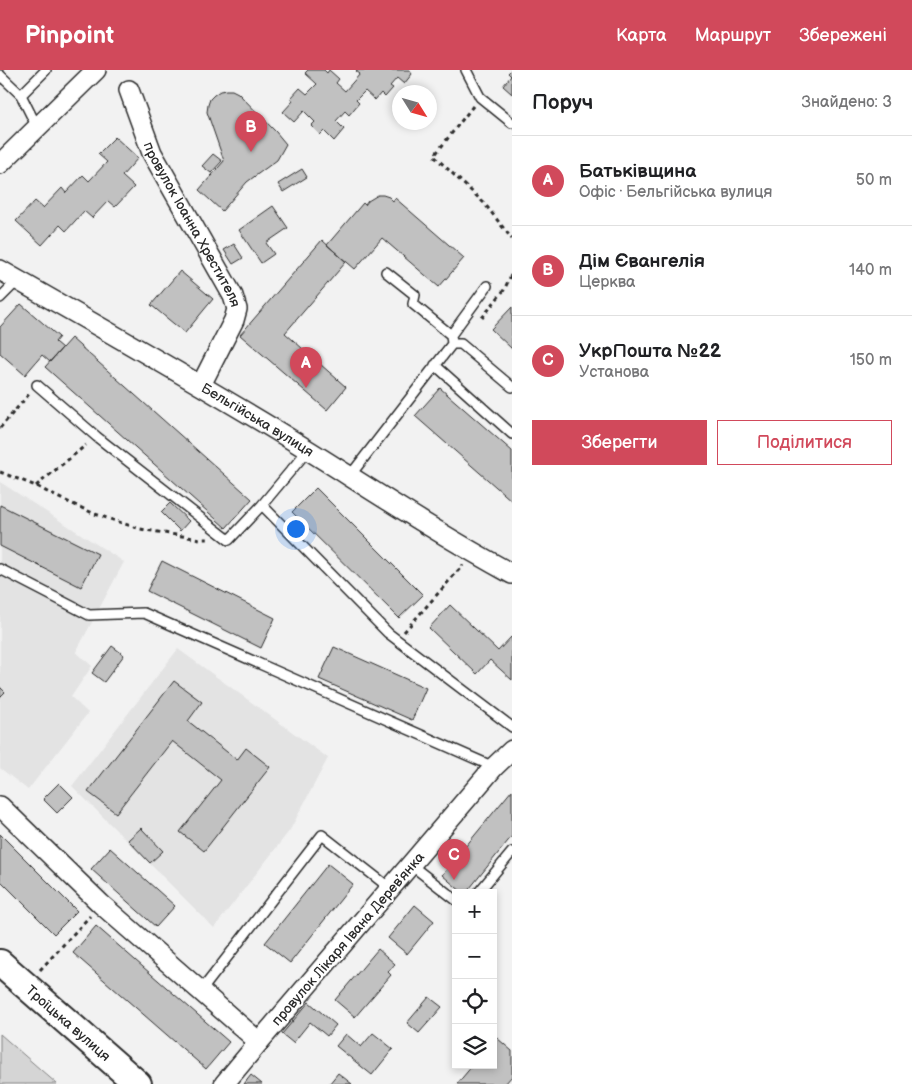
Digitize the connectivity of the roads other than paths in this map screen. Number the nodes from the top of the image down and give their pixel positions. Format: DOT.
graph roads {
  1 [pos="46,70"];
  2 [pos="96,70"];
  3 [pos="466,70"];
  4 [pos="0,75"];
  5 [pos="129,90"];
  6 [pos="21,95"];
  7 [pos="512,123"];
  8 [pos="37,127"];
  9 [pos="0,164"];
  10 [pos="0,270"];
  11 [pos="386,272"];
  12 [pos="18,280"];
  13 [pos="487,286"];
  14 [pos="0,298"];
  15 [pos="451,340"];
  16 [pos="435,365"];
  17 [pos="37,385"];
  18 [pos="201,385"];
  19 [pos="512,387"];
  20 [pos="512,434"];
  21 [pos="308,450"];
  22 [pos="349,476"];
  23 [pos="262,505"];
  24 [pos="0,569"];
  25 [pos="512,574"];
  26 [pos="512,727"];
  27 [pos="512,750"];
  28 [pos="494,767"];
  29 [pos="0,806"];
  30 [pos="512,852"];
  31 [pos="411,865"];
  32 [pos="391,889"];
  33 [pos="481,889"];
  34 [pos="452,897"];
  35 [pos="0,962"];
  36 [pos="201,991"];
  37 [pos="259,1042"];
  38 [pos="138,1084"];
  39 [pos="224,1084"];
  1 -- 6 [label="lane"];
  2 -- 8 [label="street"];
  3 -- 7 [label="lane"];
  4 -- 6 [label="lane"];
  5 -- 18 [label="street, провулок Іоанна Хрестителя"];
  6 -- 8 [label="lane"];
  8 -- 9 [label="street"];
  10 -- 12 [label="street, Бельгійська вулиця"];
  11 -- 15 [label="lane"];
  12 -- 14 [label="lane"];
  12 -- 18 [label="street, Бельгійська вулиця"];
  13 -- 15 [label="lane"];
  15 -- 16 [label="lane"];
  15 -- 19 [label="lane"];
  16 -- 20 [label="lane"];
  16 -- 22 [label="lane"];
  17 -- 23 [label="lane"];
  18 -- 21 [label="street, Бельгійська вулиця"];
  21 -- 22 [label="street, Бельгійська вулиця"];
  21 -- 23 [label="lane"];
  22 -- 25 [label="street, Бельгійська вулиця"];
  23 -- 26 [label="lane"];
  24 -- 28 [label="lane"];
  27 -- 28 [label="street, провулок Лікаря Івана Деревʼянка"];
  28 -- 31 [label="street, провулок Лікаря Івана Деревʼянка"];
  29 -- 36 [label="street"];
  30 -- 33 [label="lane"];
  31 -- 32 [label="street, провулок Лікаря Івана Деревʼянка"];
  31 -- 34 [label="lane"];
  32 -- 36 [label="lane"];
  32 -- 37 [label="street, провулок Лікаря Івана Деревʼянка"];
  35 -- 38 [label="main road, Троїцька вулиця"];
  36 -- 37 [label="street"];
  37 -- 39 [label="street, провулок Лікаря Івана Деревʼянка"];
}
